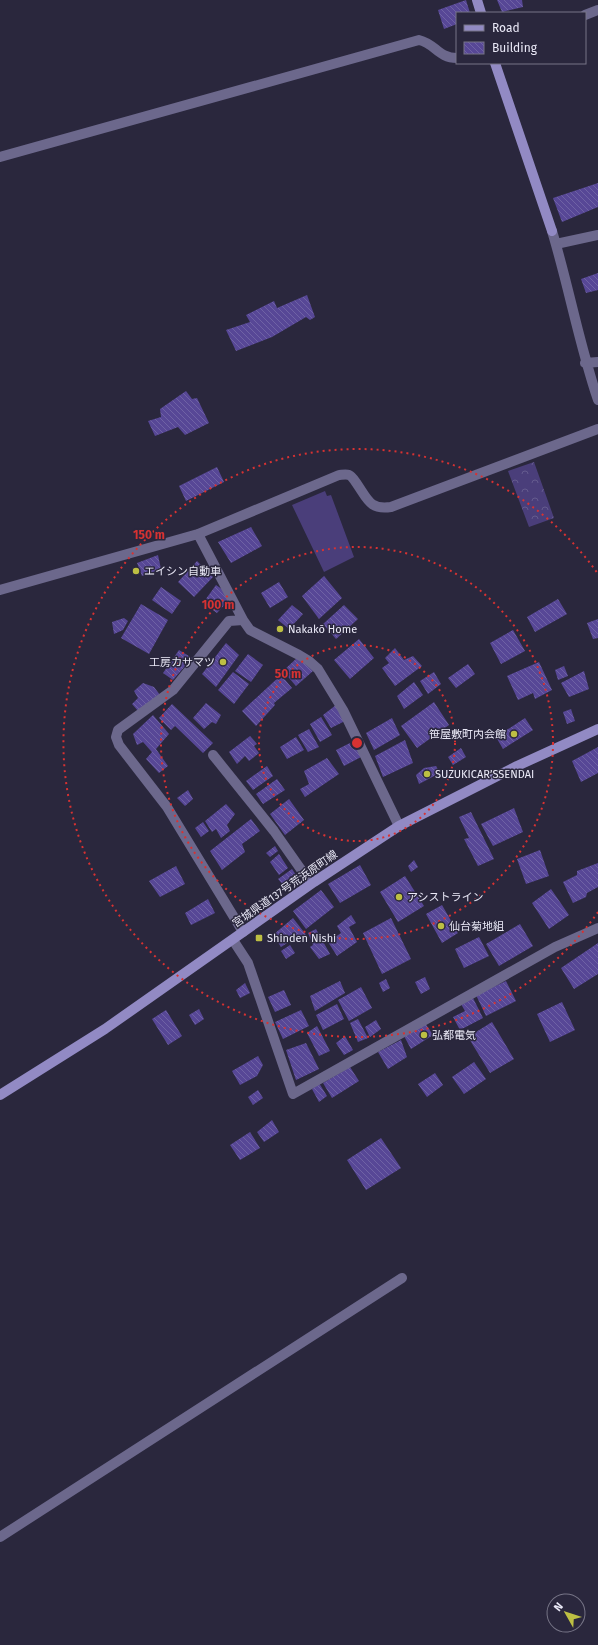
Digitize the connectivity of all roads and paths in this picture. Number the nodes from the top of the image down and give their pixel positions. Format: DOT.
graph roads {
  1 [pos="477,0"];
  2 [pos="598,10"];
  3 [pos="481,12"];
  4 [pos="586,15"];
  5 [pos="456,58"];
  6 [pos="495,64"];
  7 [pos="0,157"];
  8 [pos="552,231"];
  9 [pos="598,235"];
  10 [pos="556,244"];
  11 [pos="598,362"];
  12 [pos="585,363"];
  13 [pos="598,400"];
  14 [pos="598,429"];
  15 [pos="198,534"];
  16 [pos="0,590"];
  17 [pos="243,620"];
  18 [pos="598,729"];
  19 [pos="213,755"];
  20 [pos="399,826"];
  21 [pos="307,878"];
  22 [pos="598,928"];
  23 [pos="243,932"];
  24 [pos="233,940"];
  25 [pos="0,1095"];
  26 [pos="402,1278"];
  27 [pos="0,1537"];
  1 -- 3 [label="main road"];
  2 -- 4 [label="street"];
  5 -- 7 [label="street"];
  6 -- 8 [label="main road"];
  8 -- 10 [label="street"];
  9 -- 10 [label="street"];
  10 -- 12 [label="street"];
  11 -- 12 [label="street"];
  12 -- 13 [label="street"];
  14 -- 15 [label="street"];
  15 -- 16 [label="street"];
  15 -- 17 [label="street"];
  17 -- 20 [label="street"];
  17 -- 23 [label="street"];
  18 -- 20 [label="main road, 宮城県道137号荒浜原町線"];
  19 -- 21 [label="street"];
  20 -- 23 [label="main road, 宮城県道137号荒浜原町線"];
  22 -- 24 [label="street"];
  23 -- 24 [label="main road, 宮城県道137号荒浜原町線"];
  24 -- 25 [label="main road, 宮城県道137号荒浜原町線"];
  26 -- 27 [label="street"];
}
